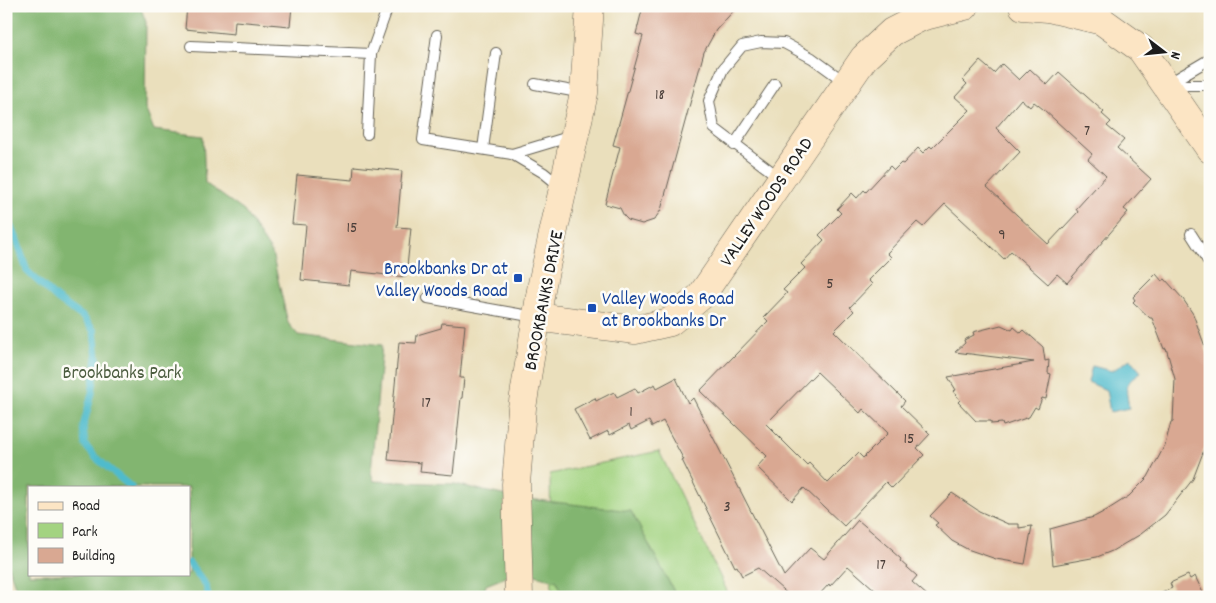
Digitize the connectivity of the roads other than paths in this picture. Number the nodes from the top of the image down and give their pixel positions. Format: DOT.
graph roads {
  1 [pos="388,6"];
  2 [pos="590,6"];
  3 [pos="965,6"];
  4 [pos="1023,6"];
  5 [pos="437,35"];
  6 [pos="191,46"];
  7 [pos="496,53"];
  8 [pos="372,54"];
  9 [pos="1210,59"];
  10 [pos="847,83"];
  11 [pos="535,84"];
  12 [pos="776,84"];
  13 [pos="1210,85"];
  14 [pos="1166,86"];
  15 [pos="584,93"];
  16 [pos="367,134"];
  17 [pos="575,135"];
  18 [pos="734,145"];
  19 [pos="483,149"];
  20 [pos="1210,149"];
  21 [pos="512,154"];
  22 [pos="781,179"];
  23 [pos="563,189"];
  24 [pos="1191,234"];
  25 [pos="1210,264"];
  26 [pos="428,298"];
  27 [pos="536,317"];
  28 [pos="519,597"];
  1 -- 8 [label="lane"];
  2 -- 15 [label="street, BROOKBANKS DRIVE"];
  3 -- 10 [label="street, VALLEY WOODS ROAD"];
  4 -- 14 [label="street"];
  5 -- 19 [label="lane"];
  6 -- 8 [label="lane"];
  7 -- 19 [label="lane"];
  8 -- 16 [label="lane"];
  9 -- 14 [label="lane"];
  10 -- 18 [label="lane"];
  10 -- 22 [label="street, VALLEY WOODS ROAD"];
  11 -- 15 [label="lane"];
  12 -- 18 [label="lane"];
  13 -- 14 [label="lane"];
  14 -- 20 [label="street"];
  15 -- 17 [label="street, BROOKBANKS DRIVE"];
  17 -- 21 [label="lane"];
  17 -- 23 [label="street, BROOKBANKS DRIVE"];
  18 -- 22 [label="lane"];
  19 -- 21 [label="lane"];
  21 -- 23 [label="lane"];
  22 -- 27 [label="street, VALLEY WOODS ROAD"];
  23 -- 27 [label="street, BROOKBANKS DRIVE"];
  24 -- 25 [label="lane"];
  26 -- 27 [label="lane"];
  27 -- 28 [label="street, BROOKBANKS DRIVE"];
}
